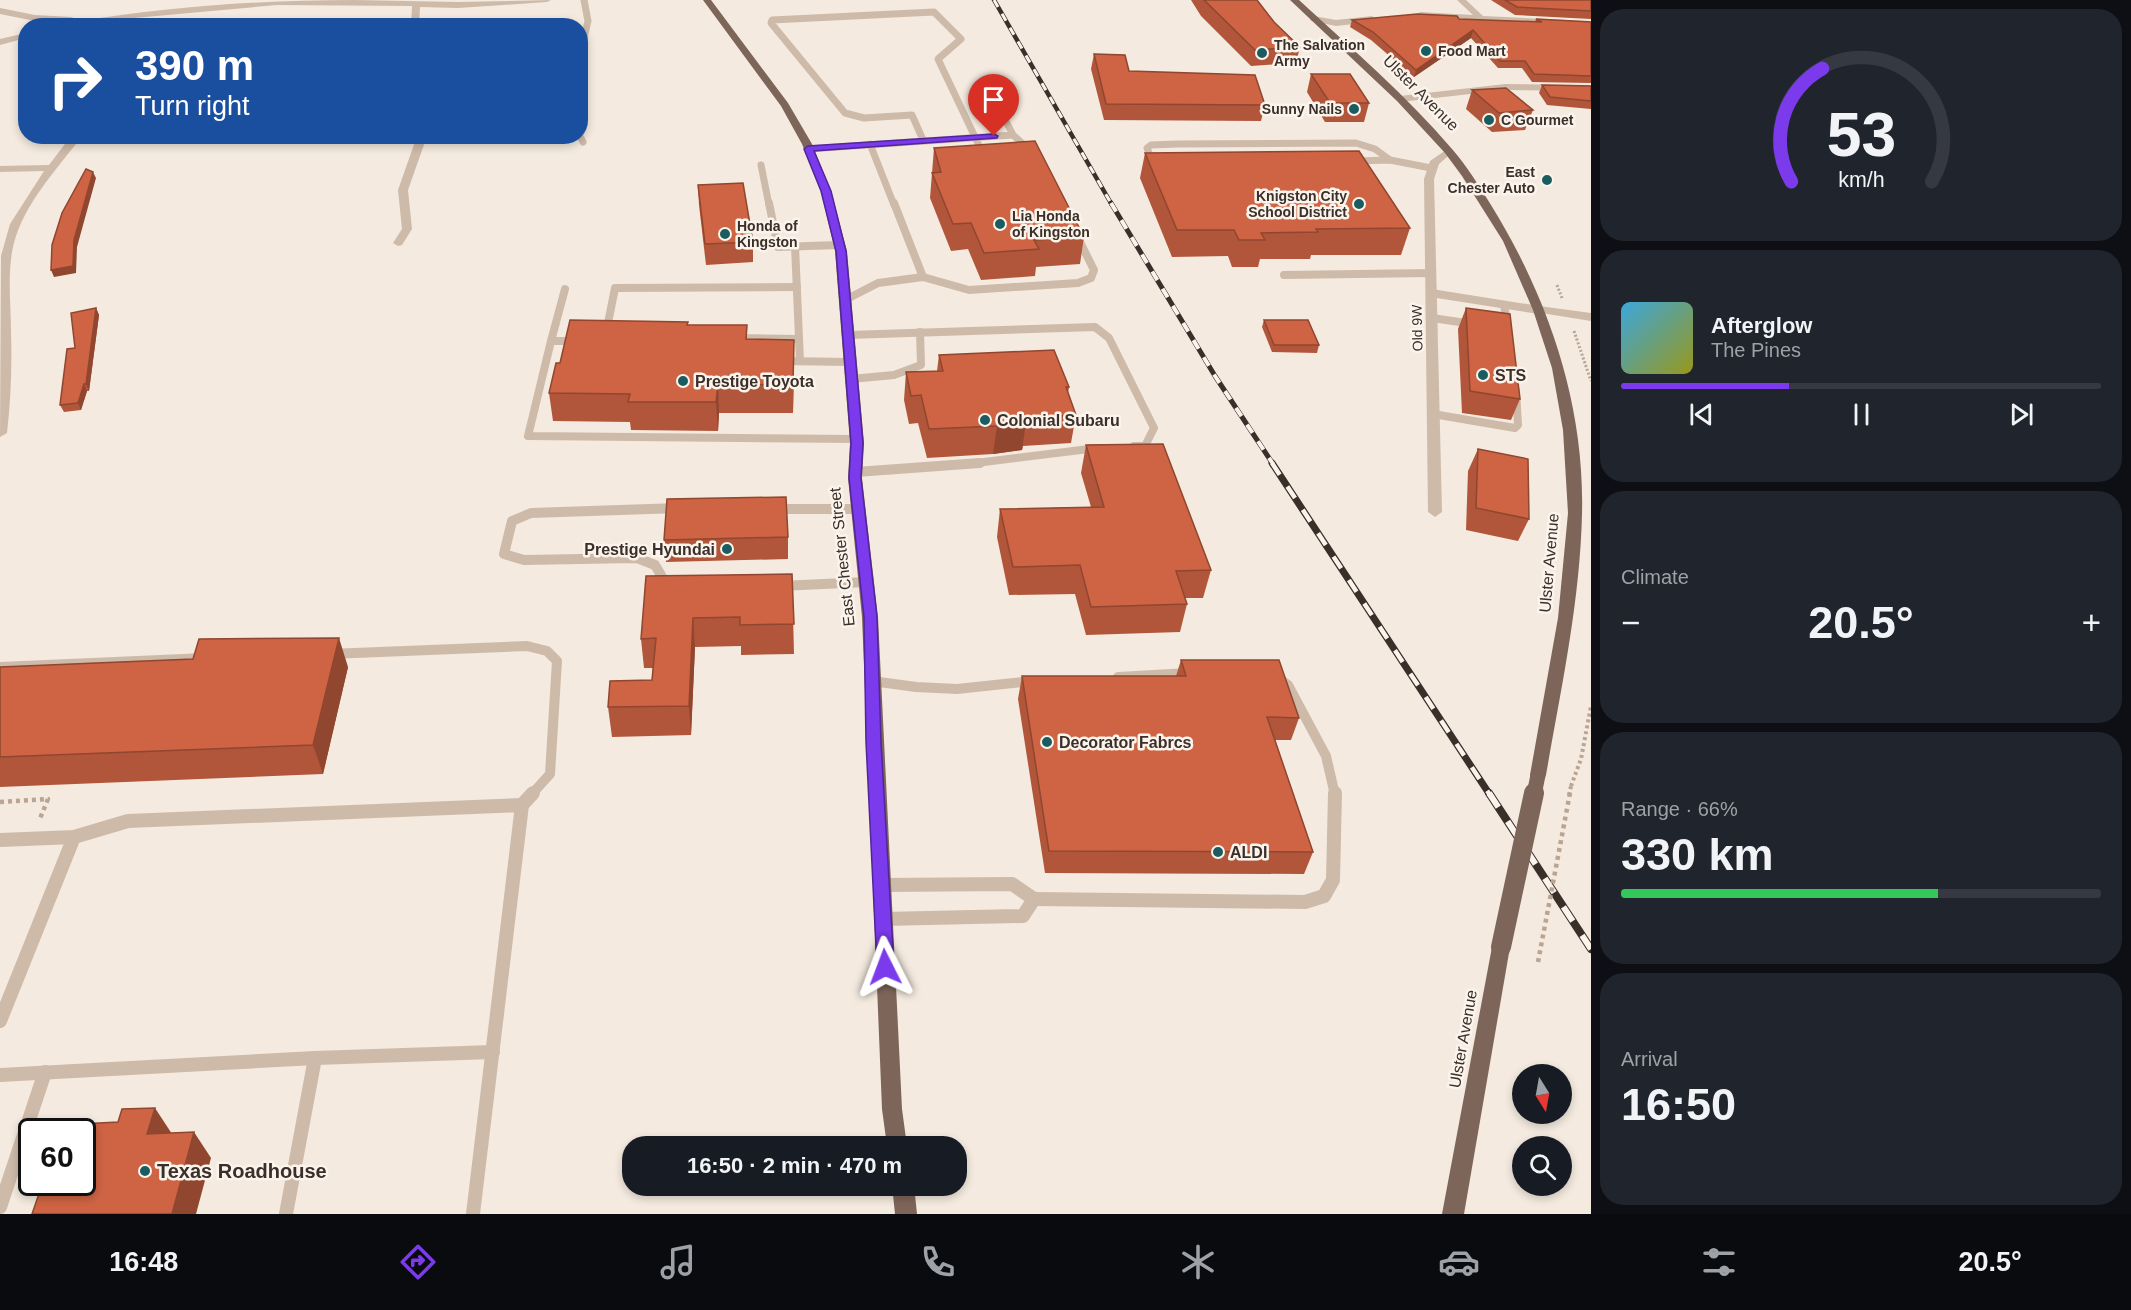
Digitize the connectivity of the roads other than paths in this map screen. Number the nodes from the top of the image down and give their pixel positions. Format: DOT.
graph roads {
  1 [pos="541,0"];
  2 [pos="547,0"];
  3 [pos="584,0"];
  4 [pos="707,0"];
  5 [pos="1294,0"];
  6 [pos="1461,0"];
  7 [pos="307,1"];
  8 [pos="416,5"];
  9 [pos="0,11"];
  10 [pos="1405,16"];
  11 [pos="1480,17"];
  12 [pos="39,18"];
  13 [pos="115,18"];
  14 [pos="415,18"];
  15 [pos="1386,18"];
  16 [pos="1314,19"];
  17 [pos="1591,24"];
  18 [pos="588,30"];
  19 [pos="18,35"];
  20 [pos="0,42"];
  21 [pos="988,86"];
  22 [pos="1591,88"];
  23 [pos="1400,99"];
  24 [pos="1013,135"];
  25 [pos="974,137"];
  26 [pos="923,140"];
  27 [pos="71,144"];
  28 [pos="420,144"];
  29 [pos="870,144"];
  30 [pos="808,149"];
  31 [pos="1449,151"];
  32 [pos="1035,155"];
  33 [pos="1390,160"];
  34 [pos="1344,161"];
  35 [pos="988,164"];
  36 [pos="761,165"];
  37 [pos="1160,165"];
  38 [pos="52,168"];
  39 [pos="1431,168"];
  40 [pos="0,169"];
  41 [pos="1073,228"];
  42 [pos="398,243"];
  43 [pos="839,245"];
  44 [pos="795,246"];
  45 [pos="1431,273"];
  46 [pos="1284,275"];
  47 [pos="923,277"];
  48 [pos="797,287"];
  49 [pos="565,289"];
  50 [pos="1431,293"];
  51 [pos="845,300"];
  52 [pos="1503,305"];
  53 [pos="1539,310"];
  54 [pos="1591,317"];
  55 [pos="1432,318"];
  56 [pos="1487,327"];
  57 [pos="1498,328"];
  58 [pos="920,332"];
  59 [pos="848,334"];
  60 [pos="552,338"];
  61 [pos="719,338"];
  62 [pos="604,339"];
  63 [pos="616,339"];
  64 [pos="799,339"];
  65 [pos="728,343"];
  66 [pos="800,361"];
  67 [pos="850,362"];
  68 [pos="1514,376"];
  69 [pos="851,379"];
  70 [pos="1433,414"];
  71 [pos="0,433"];
  72 [pos="856,440"];
  73 [pos="1124,447"];
  74 [pos="1103,448"];
  75 [pos="856,472"];
  76 [pos="695,508"];
  77 [pos="765,509"];
  78 [pos="859,509"];
  79 [pos="1435,512"];
  80 [pos="867,582"];
  81 [pos="767,586"];
  82 [pos="685,588"];
  83 [pos="316,654"];
  84 [pos="221,658"];
  85 [pos="0,667"];
  86 [pos="1197,672"];
  87 [pos="1263,672"];
  88 [pos="1104,677"];
  89 [pos="1047,680"];
  90 [pos="872,681"];
  91 [pos="522,805"];
  92 [pos="74,837"];
  93 [pos="0,840"];
  94 [pos="881,885"];
  95 [pos="1034,899"];
  96 [pos="883,919"];
  97 [pos="0,1021"];
  98 [pos="493,1052"];
  99 [pos="315,1058"];
  100 [pos="45,1072"];
  101 [pos="0,1075"];
  102 [pos="896,1136"];
  103 [pos="904,1196"];
  104 [pos="0,1207"];
  105 [pos="286,1214"];
  106 [pos="473,1214"];
  107 [pos="906,1214"];
  108 [pos="1453,1214"];
  1 -- 2 [label="street"];
  1 -- 8 [label="street"];
  3 -- 18 [label="lane"];
  4 -- 30 [label="main road, East Chester Street"];
  5 -- 16 [label="main road, Ulster Avenue"];
  6 -- 11 [label="street"];
  7 -- 8 [label="street"];
  7 -- 13 [label="street"];
  8 -- 14 [label="street"];
  9 -- 12 [label="street"];
  10 -- 11 [label="street"];
  11 -- 17 [label="street"];
  15 -- 16 [label="street"];
  16 -- 23 [label="main road, Ulster Avenue"];
  19 -- 20 [label="street"];
  21 -- 24 [label="lane"];
  22 -- 23 [label="street"];
  23 -- 31 [label="main road, Ulster Avenue"];
  24 -- 25 [label="lane"];
  24 -- 32 [label="lane"];
  25 -- 26 [label="lane"];
  25 -- 26 [label="lane"];
  25 -- 35 [label="lane"];
  26 -- 29 [label="lane"];
  27 -- 38 [label="street"];
  28 -- 42 [label="street"];
  29 -- 30 [label="lane"];
  29 -- 47 [label="lane"];
  30 -- 43 [label="main road, East Chester Street"];
  31 -- 39 [label="street"];
  31 -- 53 [label="main road, Ulster Avenue"];
  33 -- 34 [label="lane"];
  33 -- 37 [label="lane"];
  33 -- 39 [label="lane"];
  36 -- 44 [label="lane"];
  38 -- 40 [label="street"];
  38 -- 71 [label="street"];
  39 -- 45 [label="street, Old 9W"];
  41 -- 47 [label="lane"];
  43 -- 44 [label="lane"];
  43 -- 51 [label="main road, East Chester Street"];
  44 -- 48 [label="lane"];
  45 -- 46 [label="lane"];
  45 -- 50 [label="street, Old 9W"];
  47 -- 51 [label="lane"];
  48 -- 62 [label="lane"];
  48 -- 64 [label="lane"];
  49 -- 60 [label="lane"];
  50 -- 52 [label="lane"];
  50 -- 55 [label="street, Old 9W"];
  51 -- 59 [label="main road, East Chester Street"];
  52 -- 53 [label="lane"];
  52 -- 57 [label="lane"];
  53 -- 54 [label="street"];
  53 -- 108 [label="main road, Ulster Avenue, bridge"];
  55 -- 56 [label="lane"];
  55 -- 70 [label="street, Old 9W"];
  58 -- 59 [label="lane"];
  58 -- 69 [label="lane"];
  58 -- 73 [label="lane"];
  59 -- 67 [label="main road, East Chester Street"];
  60 -- 62 [label="lane"];
  60 -- 72 [label="lane"];
  61 -- 64 [label="lane"];
  62 -- 63 [label="lane"];
  64 -- 66 [label="lane"];
  65 -- 66 [label="lane"];
  66 -- 67 [label="lane"];
  67 -- 69 [label="main road, East Chester Street"];
  68 -- 70 [label="lane"];
  69 -- 72 [label="main road, East Chester Street"];
  70 -- 79 [label="street, Old 9W"];
  72 -- 75 [label="main road, East Chester Street"];
  74 -- 75 [label="lane"];
  75 -- 78 [label="main road, East Chester Street"];
  76 -- 82 [label="lane"];
  77 -- 78 [label="lane"];
  78 -- 80 [label="main road, East Chester Street"];
  80 -- 81 [label="lane"];
  80 -- 90 [label="main road, East Chester Street"];
  83 -- 91 [label="lane"];
  84 -- 85 [label="lane"];
  86 -- 88 [label="lane"];
  87 -- 95 [label="lane"];
  89 -- 90 [label="lane"];
  90 -- 94 [label="main road, East Chester Street"];
  91 -- 92 [label="lane"];
  91 -- 98 [label="lane"];
  92 -- 93 [label="lane"];
  92 -- 97 [label="lane"];
  94 -- 95 [label="lane"];
  94 -- 96 [label="main road, East Chester Street"];
  95 -- 96 [label="lane"];
  96 -- 102 [label="main road, East Chester Street"];
  98 -- 99 [label="lane"];
  98 -- 106 [label="lane"];
  99 -- 100 [label="lane"];
  99 -- 105 [label="lane"];
  100 -- 101 [label="lane"];
  100 -- 104 [label="lane"];
  103 -- 107 [label="main road"];
}
